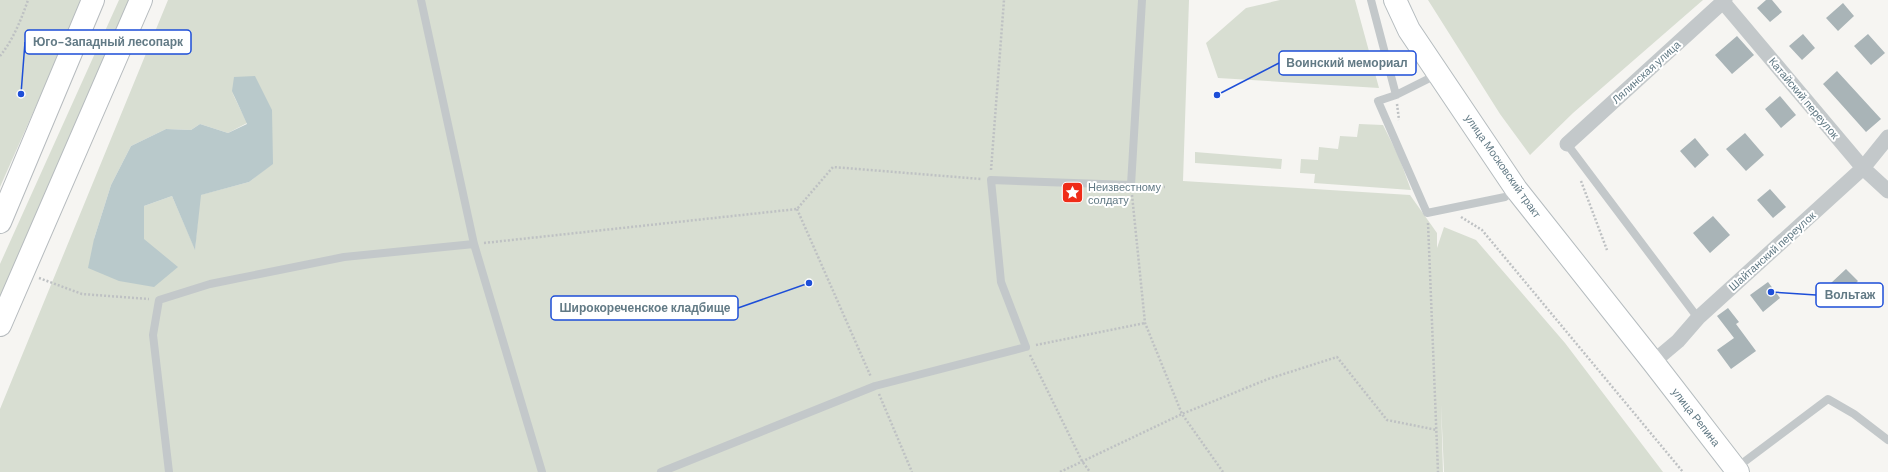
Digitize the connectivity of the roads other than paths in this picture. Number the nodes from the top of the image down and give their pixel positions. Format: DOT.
graph roads {
  1 [pos="93,0"];
  2 [pos="141,0"];
  3 [pos="421,0"];
  4 [pos="1142,0"];
  5 [pos="1371,0"];
  6 [pos="1395,0"];
  7 [pos="1724,1"];
  8 [pos="1439,74"];
  9 [pos="1396,95"];
  10 [pos="1888,137"];
  11 [pos="1567,144"];
  12 [pos="1863,168"];
  13 [pos="1516,189"];
  14 [pos="1888,192"];
  15 [pos="0,222"];
  16 [pos="474,244"];
  17 [pos="1698,318"];
  18 [pos="0,325"];
  19 [pos="1653,362"];
  20 [pos="1888,440"];
  21 [pos="1737,470"];
  22 [pos="169,472"];
  23 [pos="542,472"];
  24 [pos="661,472"];
  1 -- 15 [label="main road"];
  2 -- 18 [label="main road"];
  3 -- 16 [label="lane"];
  4 -- 24 [label="lane"];
  5 -- 9 [label="lane"];
  6 -- 8 [label="main road, улица Московский тракт"];
  7 -- 11 [label="street, Лялинская улица"];
  7 -- 12 [label="street, Катайский переулок"];
  8 -- 9 [label="lane"];
  8 -- 13 [label="main road, улица Московский тракт"];
  9 -- 13 [label="lane"];
  10 -- 12 [label="street, Шайтанский переулок"];
  11 -- 17 [label="lane"];
  12 -- 14 [label="street, Катайский переулок"];
  12 -- 17 [label="street, Шайтанский переулок"];
  13 -- 19 [label="main road, улица Московский тракт"];
  16 -- 22 [label="lane"];
  16 -- 23 [label="lane"];
  17 -- 19 [label="street, Шайтанский переулок"];
  19 -- 21 [label="main road, улица Репина"];
  20 -- 21 [label="lane"];
}
